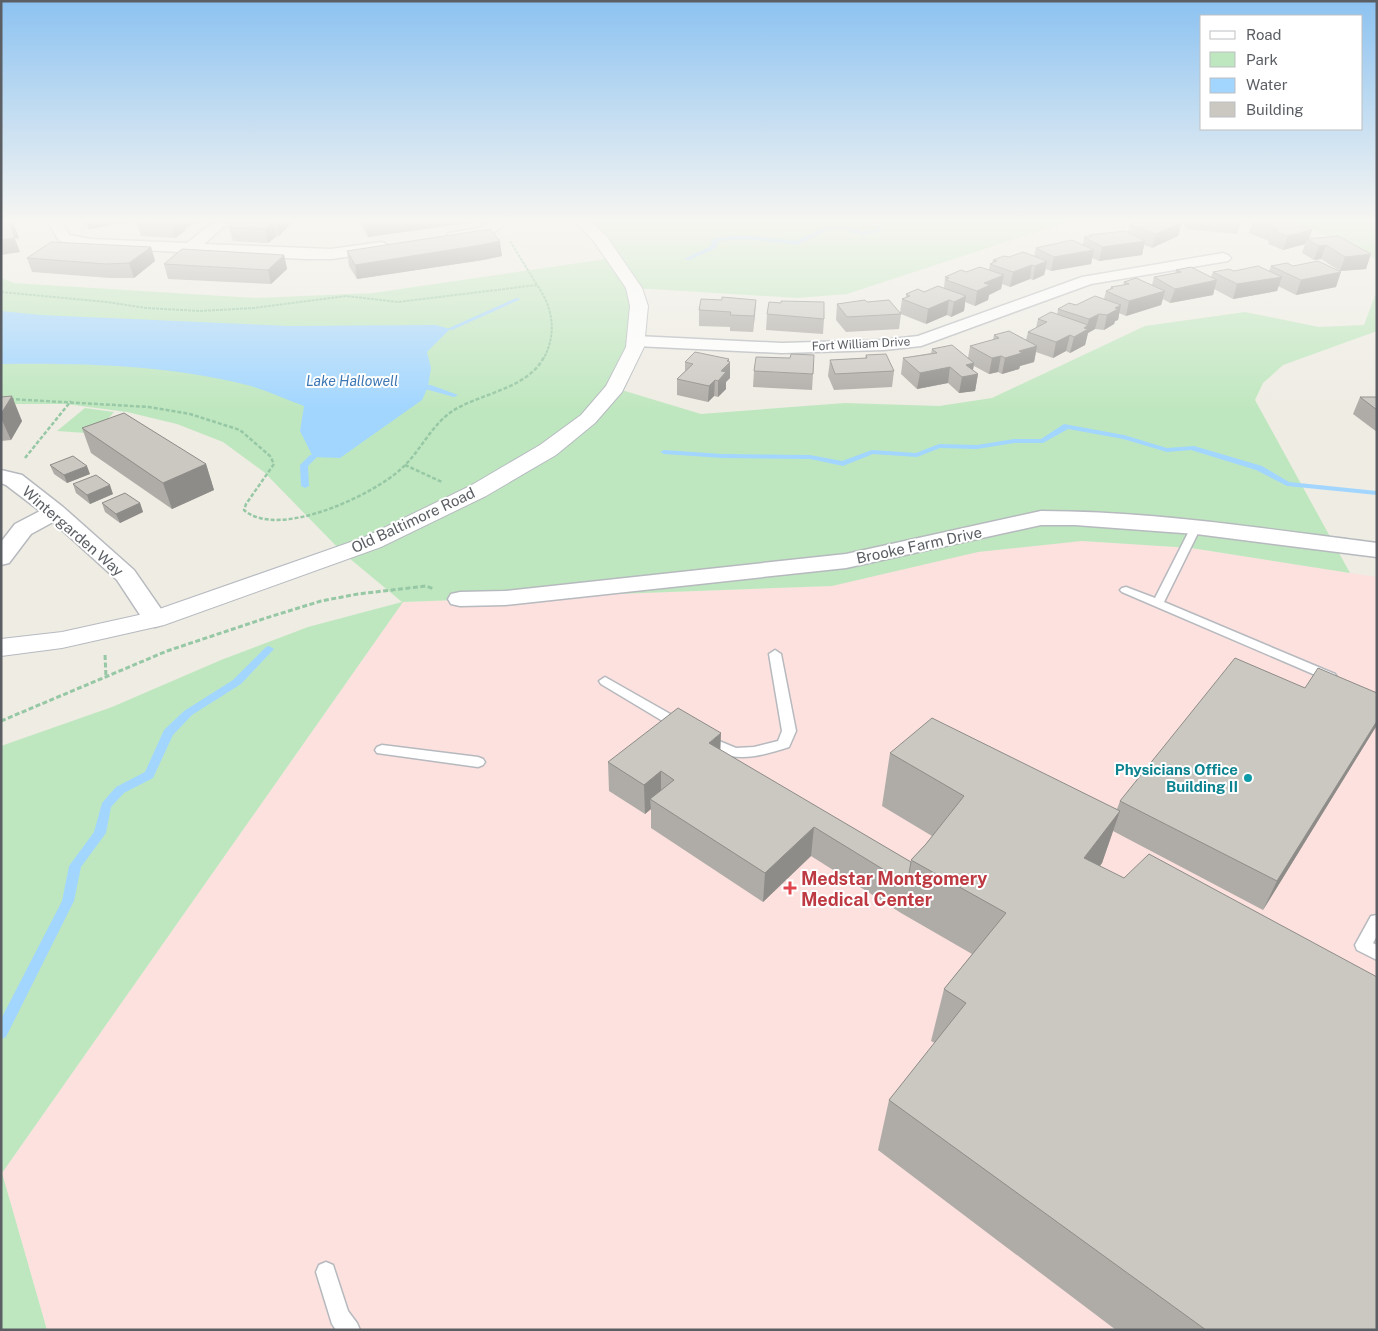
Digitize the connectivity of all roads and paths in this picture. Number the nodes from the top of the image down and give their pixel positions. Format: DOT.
graph roads {
  1 [pos="631,284"];
  2 [pos="1077,284"];
  3 [pos="537,285"];
  4 [pos="1,292"];
  5 [pos="636,341"];
  6 [pos="2,399"];
  7 [pos="71,401"];
  8 [pos="405,465"];
  9 [pos="3,477"];
  10 [pos="466,497"];
  11 [pos="56,512"];
  12 [pos="1196,527"];
  13 [pos="1377,550"];
  14 [pos="1,558"];
  15 [pos="1126,590"];
  16 [pos="460,599"];
  17 [pos="1158,603"];
  18 [pos="156,618"];
  19 [pos="1,648"];
  20 [pos="775,654"];
  21 [pos="1340,681"];
  22 [pos="606,682"];
  23 [pos="1,722"];
  24 [pos="382,750"];
  25 [pos="478,762"];
  26 [pos="1377,921"];
  27 [pos="1377,953"];
  28 [pos="326,1272"];
  29 [pos="350,1330"];
  1 -- 5 [label="street, Old Baltimore Road"];
  2 -- 5 [label="street, Fort William Drive"];
  3 -- 4 [label="path"];
  3 -- 8 [label="path"];
  5 -- 10 [label="street, Old Baltimore Road"];
  6 -- 7 [label="path"];
  7 -- 8 [label="path"];
  7 -- 9 [label="path"];
  8 -- 10 [label="path"];
  9 -- 11 [label="street, Wintergarden Way"];
  10 -- 18 [label="street, Old Baltimore Road"];
  11 -- 14 [label="street"];
  11 -- 18 [label="street, Wintergarden Way"];
  12 -- 13 [label="street, Brooke Farm Drive"];
  12 -- 16 [label="street, Brooke Farm Drive"];
  12 -- 17 [label="lane"];
  15 -- 17 [label="lane"];
  16 -- 23 [label="path"];
  17 -- 21 [label="lane"];
  18 -- 19 [label="street, Old Baltimore Road"];
  20 -- 22 [label="lane"];
  24 -- 25 [label="lane"];
  26 -- 27 [label="lane"];
  28 -- 29 [label="lane"];
}
